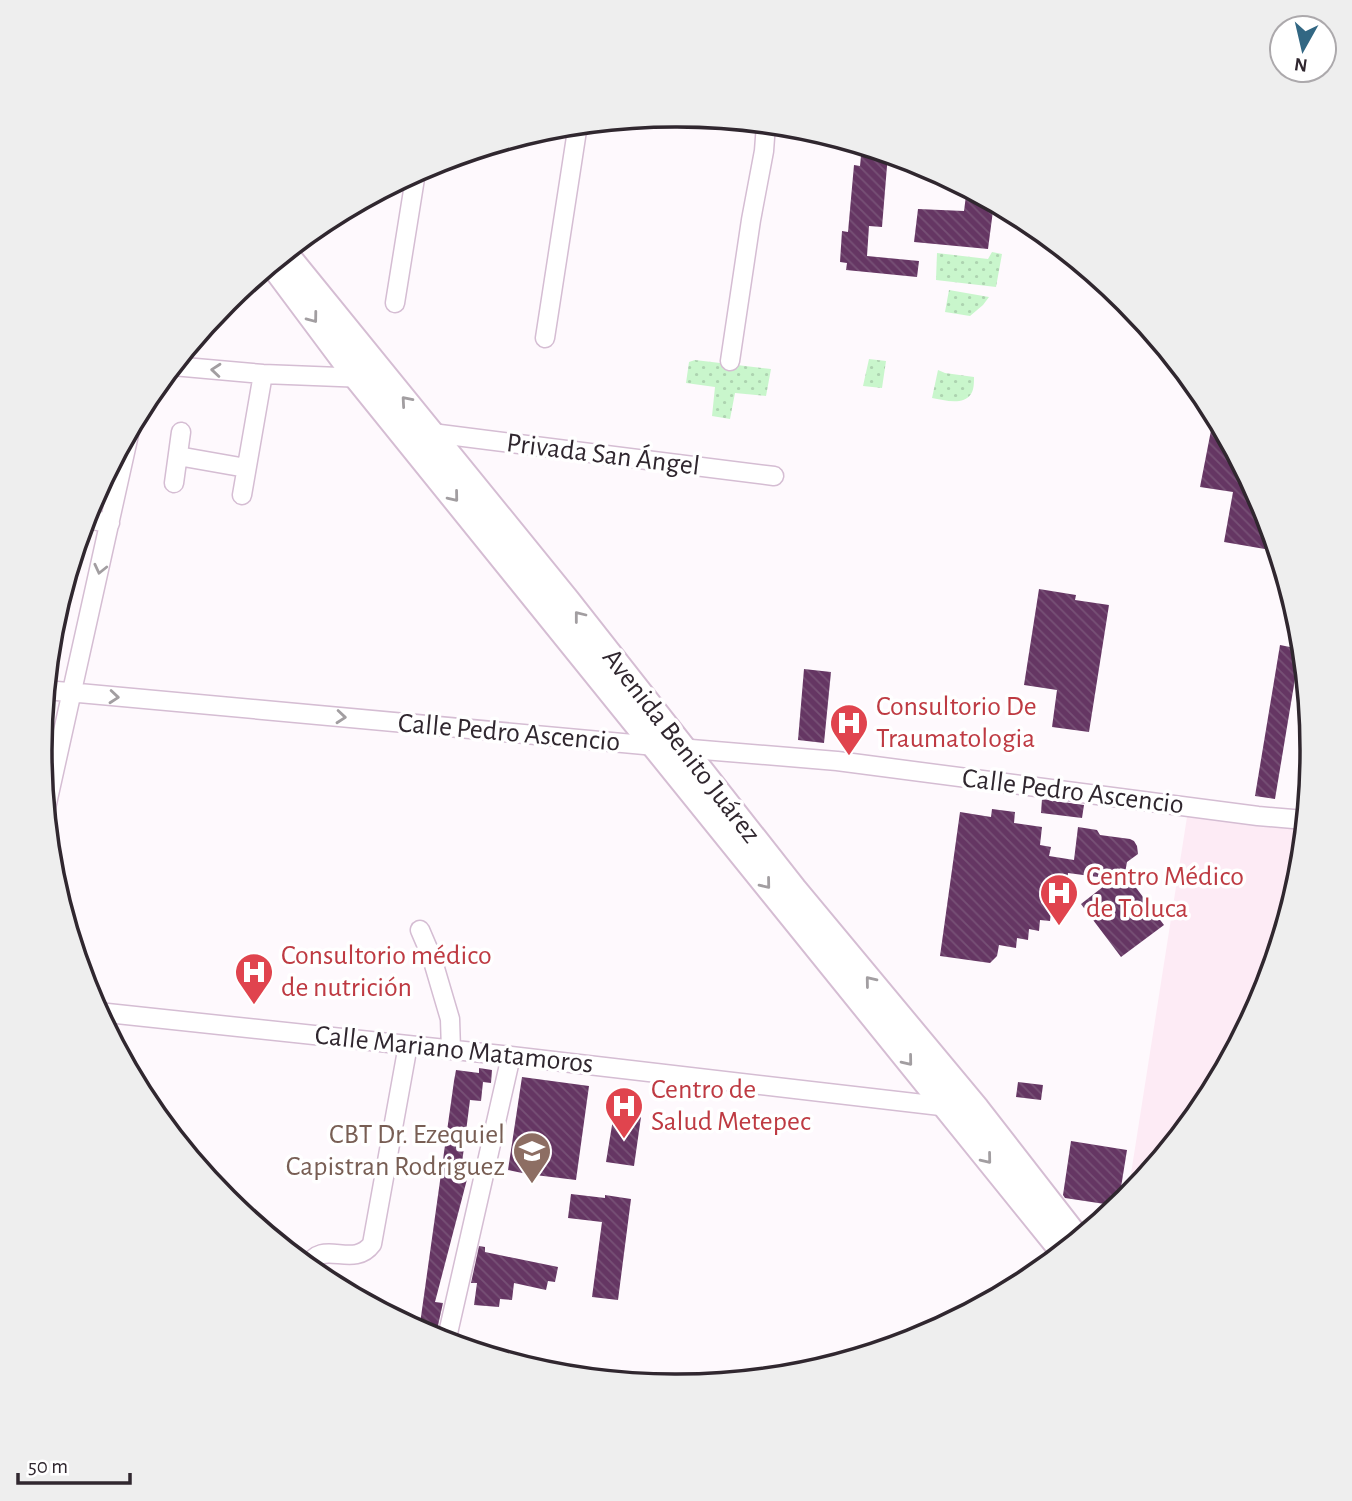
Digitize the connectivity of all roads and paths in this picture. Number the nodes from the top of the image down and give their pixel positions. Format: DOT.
graph roads {
  1 [pos="765,133"];
  2 [pos="576,135"];
  3 [pos="414,185"];
  4 [pos="291,260"];
  5 [pos="278,271"];
  6 [pos="395,303"];
  7 [pos="545,338"];
  8 [pos="730,361"];
  9 [pos="184,367"];
  10 [pos="263,374"];
  11 [pos="357,378"];
  12 [pos="385,378"];
  13 [pos="181,432"];
  14 [pos="432,433"];
  15 [pos="178,456"];
  16 [pos="123,464"];
  17 [pos="246,468"];
  18 [pos="774,476"];
  19 [pos="174,482"];
  20 [pos="242,495"];
  21 [pos="97,521"];
  22 [pos="110,523"];
  23 [pos="56,691"];
  24 [pos="72,693"];
  25 [pos="655,746"];
  26 [pos="682,747"];
  27 [pos="53,776"];
  28 [pos="1295,819"];
  29 [pos="420,930"];
  30 [pos="111,1013"];
  31 [pos="408,1045"];
  32 [pos="452,1050"];
  33 [pos="511,1056"];
  34 [pos="944,1106"];
  35 [pos="977,1109"];
  36 [pos="1072,1231"];
  37 [pos="1056,1245"];
  38 [pos="314,1257"];
  39 [pos="448,1331"];
  1 -- 8 [label="street"];
  2 -- 7 [label="street"];
  3 -- 6 [label="street"];
  4 -- 12 [label="main road, Avenida Benito Juárez"];
  5 -- 11 [label="main road, Avenida Benito Juárez, one-way"];
  10 -- 9 [label="street, one-way"];
  10 -- 11 [label="street"];
  10 -- 17 [label="street"];
  11 -- 12 [label="street"];
  11 -- 25 [label="main road, Avenida Benito Juárez, one-way"];
  14 -- 12 [label="main road, Avenida Benito Juárez, one-way"];
  13 -- 15 [label="street"];
  14 -- 18 [label="street, Privada San Ángel"];
  26 -- 14 [label="main road, Avenida Benito Juárez, one-way"];
  15 -- 17 [label="street"];
  15 -- 19 [label="street"];
  16 -- 22 [label="street"];
  17 -- 20 [label="street"];
  21 -- 22 [label="street"];
  22 -- 24 [label="street, one-way"];
  23 -- 24 [label="street, Calle Pedro Ascencio"];
  24 -- 25 [label="street, Calle Pedro Ascencio, one-way"];
  24 -- 27 [label="street"];
  25 -- 26 [label="street, Calle Pedro Ascencio"];
  25 -- 34 [label="main road, Avenida Benito Juárez, one-way"];
  26 -- 28 [label="street, Calle Pedro Ascencio"];
  35 -- 26 [label="main road, Avenida Benito Juárez, one-way"];
  29 -- 32 [label="street"];
  30 -- 31 [label="street, Calle Mariano Matamoros"];
  31 -- 32 [label="street, Calle Mariano Matamoros"];
  31 -- 38 [label="street"];
  32 -- 33 [label="street, Calle Mariano Matamoros"];
  33 -- 34 [label="street, Calle Mariano Matamoros"];
  33 -- 39 [label="street"];
  34 -- 35 [label="street, Calle Mariano Matamoros"];
  34 -- 37 [label="main road, Avenida Benito Juárez, one-way"];
  35 -- 36 [label="main road, Avenida Benito Juárez"];
}
